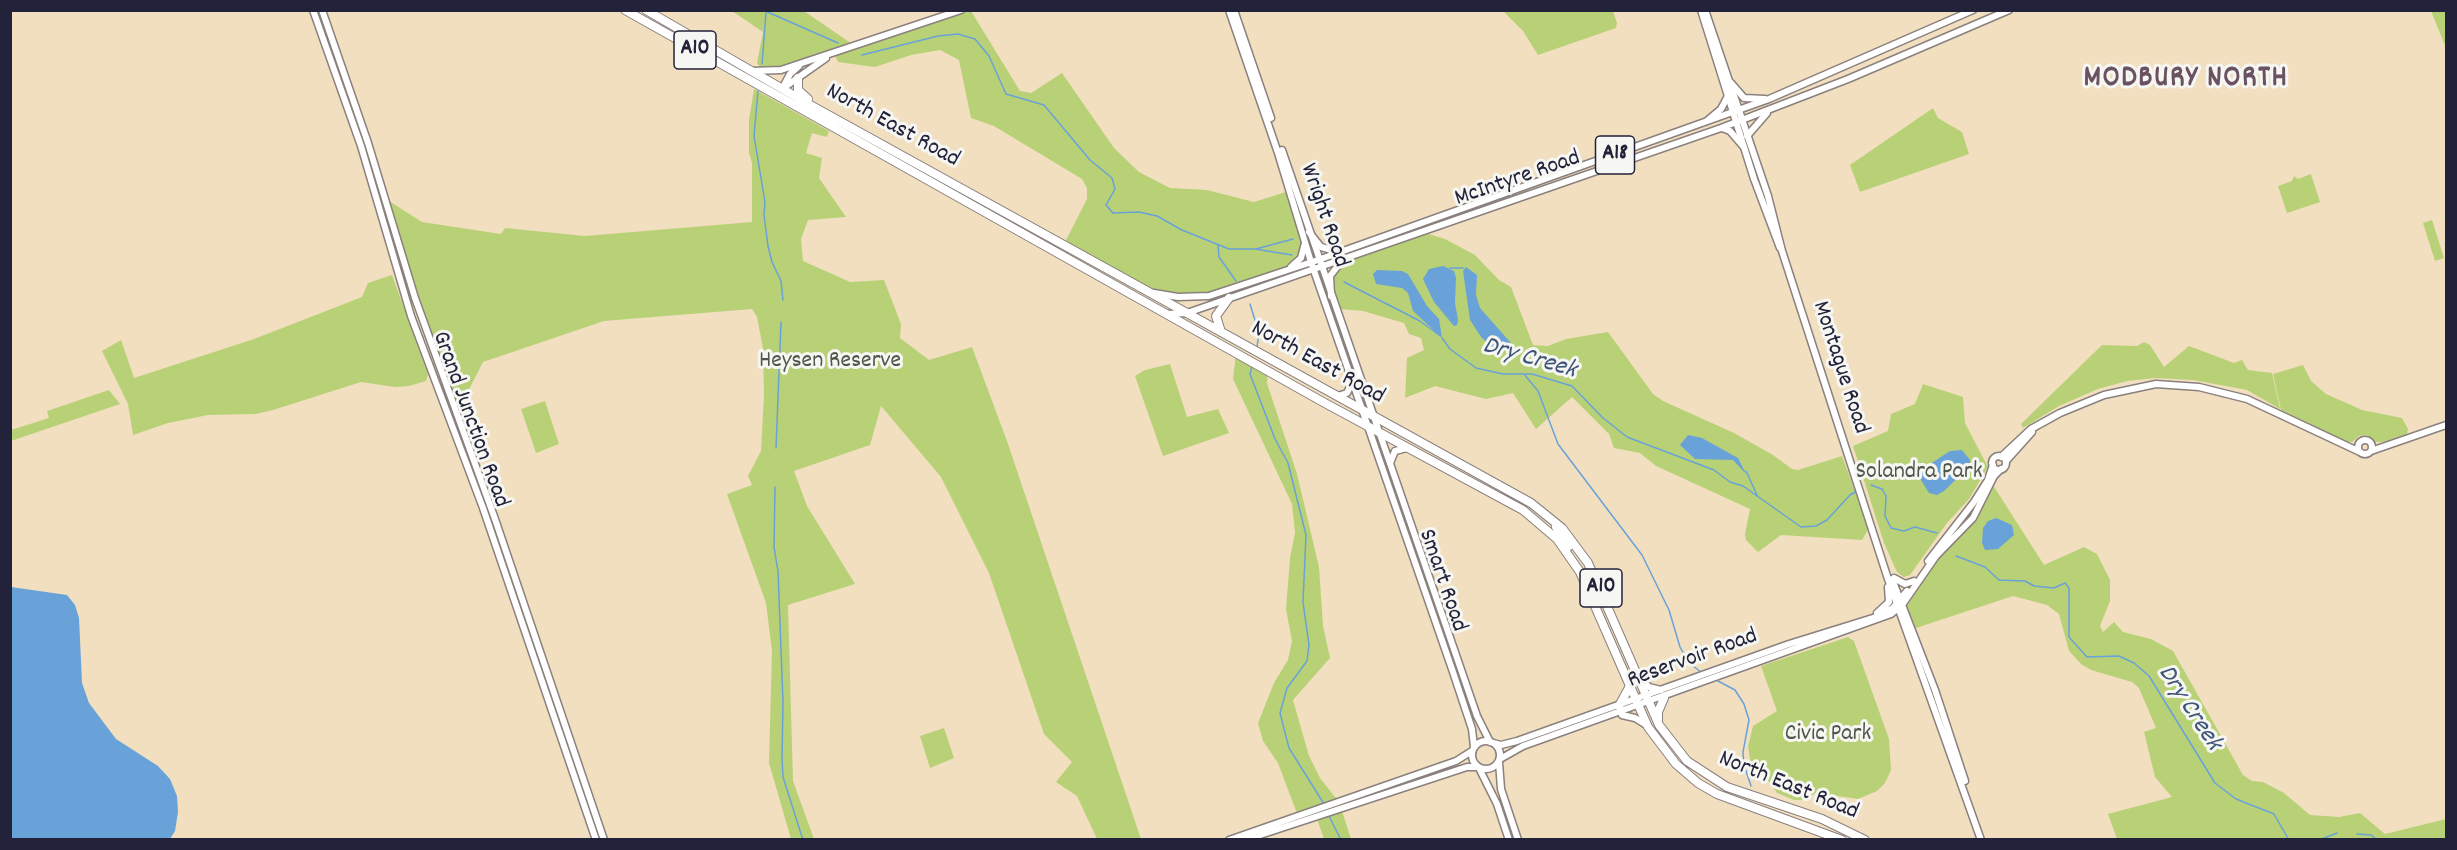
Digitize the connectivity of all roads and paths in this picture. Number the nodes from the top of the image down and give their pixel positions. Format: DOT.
graph roads {
  1 [pos="313,10"];
  2 [pos="322,10"];
  3 [pos="625,10"];
  4 [pos="646,10"];
  5 [pos="961,10"];
  6 [pos="1229,10"];
  7 [pos="1234,10"];
  8 [pos="1703,10"];
  9 [pos="1973,10"];
  10 [pos="2009,10"];
  11 [pos="336,51"];
  12 [pos="328,53"];
  13 [pos="831,54"];
  14 [pos="804,62"];
  15 [pos="750,71"];
  16 [pos="798,78"];
  17 [pos="1731,83"];
  18 [pos="782,89"];
  19 [pos="765,90"];
  20 [pos="1728,96"];
  21 [pos="1771,99"];
  22 [pos="793,106"];
  23 [pos="812,106"];
  24 [pos="1769,110"];
  25 [pos="1737,112"];
  26 [pos="1740,121"];
  27 [pos="1703,124"];
  28 [pos="1721,128"];
  29 [pos="1747,136"];
  30 [pos="1743,146"];
  31 [pos="906,156"];
  32 [pos="892,160"];
  33 [pos="910,170"];
  34 [pos="377,173"];
  35 [pos="369,175"];
  36 [pos="986,200"];
  37 [pos="1007,212"];
  38 [pos="993,217"];
  39 [pos="1309,232"];
  40 [pos="1305,243"];
  41 [pos="398,244"];
  42 [pos="1782,251"];
  43 [pos="1339,252"];
  44 [pos="1343,259"];
  45 [pos="393,261"];
  46 [pos="1315,261"];
  47 [pos="1317,268"];
  48 [pos="1288,270"];
  49 [pos="1148,292"];
  50 [pos="1331,296"];
  51 [pos="1229,298"];
  52 [pos="1186,313"];
  53 [pos="1167,314"];
  54 [pos="1221,333"];
  55 [pos="444,379"];
  56 [pos="1353,381"];
  57 [pos="436,382"];
  58 [pos="1334,396"];
  59 [pos="1364,412"];
  60 [pos="1374,417"];
  61 [pos="2446,425"];
  62 [pos="1369,427"];
  63 [pos="1379,433"];
  64 [pos="2360,442"];
  65 [pos="2343,445"];
  66 [pos="2371,447"];
  67 [pos="1408,448"];
  68 [pos="2360,452"];
  69 [pos="2003,459"];
  70 [pos="1390,463"];
  71 [pos="1993,465"];
  72 [pos="2001,469"];
  73 [pos="1539,509"];
  74 [pos="1534,518"];
  75 [pos="495,519"];
  76 [pos="1553,520"];
  77 [pos="487,522"];
  78 [pos="1566,550"];
  79 [pos="1886,565"];
  80 [pos="512,568"];
  81 [pos="505,571"];
  82 [pos="1914,581"];
  83 [pos="1900,604"];
  84 [pos="532,624"];
  85 [pos="524,627"];
  86 [pos="1844,627"];
  87 [pos="1632,667"];
  88 [pos="1630,686"];
  89 [pos="1664,694"];
  90 [pos="1647,700"];
  91 [pos="1638,703"];
  92 [pos="1618,710"];
  93 [pos="561,712"];
  94 [pos="1659,726"];
  95 [pos="1648,727"];
  96 [pos="1491,742"];
  97 [pos="564,743"];
  98 [pos="1473,749"];
  99 [pos="1499,760"];
  100 [pos="1478,767"];
  101 [pos="584,779"];
  102 [pos="577,781"];
  103 [pos="1761,800"];
  104 [pos="1757,808"];
  105 [pos="1326,810"];
  106 [pos="1244,838"];
  107 [pos="596,840"];
  108 [pos="604,840"];
  109 [pos="1228,840"];
  110 [pos="1509,840"];
  111 [pos="1518,840"];
  112 [pos="1842,840"];
  113 [pos="1865,840"];
  114 [pos="1981,840"];
  1 -- 12 [label="main road, Grand Junction Road"];
  2 -- 11 [label="main road, Grand Junction Road"];
  3 -- 19 [label="highway, North East Road / A10"];
  4 -- 15 [label="highway, North East Road / A10"];
  5 -- 13 [label="main road"];
  6 -- 40 [label="main road, Wright Road"];
  7 -- 39 [label="main road, Wright Road"];
  8 -- 17 [label="main road, Montague Road"];
  8 -- 20 [label="main road, Montague Road"];
  9 -- 21 [label="main road, McIntyre Road / A18"];
  10 -- 24 [label="main road, McIntyre Road / A18"];
  11 -- 12 [label="main road"];
  11 -- 34 [label="main road, Grand Junction Road"];
  12 -- 35 [label="main road, Grand Junction Road"];
  13 -- 14 [label="main road"];
  13 -- 16 [label="main road"];
  14 -- 15 [label="main road"];
  14 -- 18 [label="main road"];
  15 -- 18 [label="highway, North East Road / A10"];
  16 -- 18 [label="main road"];
  16 -- 23 [label="highway"];
  17 -- 21 [label="main road"];
  17 -- 25 [label="main road, Montague Road"];
  18 -- 19 [label="highway"];
  18 -- 22 [label="highway"];
  18 -- 23 [label="highway, North East Road / A10"];
  19 -- 22 [label="highway, North East Road / A10"];
  20 -- 25 [label="main road, Montague Road"];
  20 -- 27 [label="main road"];
  21 -- 25 [label="main road, McIntyre Road / A18"];
  22 -- 32 [label="highway, North East Road / A10"];
  23 -- 31 [label="highway, North East Road / A10"];
  24 -- 26 [label="main road, McIntyre Road / A18"];
  24 -- 29 [label="main road"];
  25 -- 26 [label="main road, Montague Road"];
  25 -- 27 [label="main road, McIntyre Road / A18"];
  26 -- 28 [label="main road, McIntyre Road / A18"];
  26 -- 29 [label="main road, Montague Road"];
  26 -- 30 [label="main road, Montague Road"];
  27 -- 43 [label="main road, McIntyre Road / A18"];
  28 -- 30 [label="main road"];
  28 -- 44 [label="main road, McIntyre Road / A18"];
  29 -- 42 [label="main road, Montague Road"];
  30 -- 42 [label="main road, Montague Road"];
  31 -- 32 [label="highway"];
  31 -- 33 [label="highway"];
  31 -- 36 [label="highway, North East Road / A10"];
  32 -- 33 [label="highway, North East Road / A10"];
  33 -- 38 [label="highway, North East Road / A10"];
  34 -- 35 [label="main road"];
  34 -- 41 [label="main road, Grand Junction Road"];
  35 -- 45 [label="main road, Grand Junction Road"];
  36 -- 37 [label="highway, North East Road / A10"];
  36 -- 38 [label="highway"];
  37 -- 38 [label="highway"];
  37 -- 49 [label="highway, North East Road / A10"];
  38 -- 53 [label="highway, North East Road / A10"];
  39 -- 43 [label="main road"];
  39 -- 46 [label="main road, Wright Road"];
  40 -- 46 [label="main road, Wright Road"];
  40 -- 48 [label="main road"];
  41 -- 45 [label="main road"];
  41 -- 55 [label="main road, Grand Junction Road"];
  42 -- 79 [label="main road, Montague Road"];
  43 -- 46 [label="main road, McIntyre Road / A18"];
  44 -- 47 [label="main road, McIntyre Road / A18"];
  44 -- 50 [label="main road"];
  45 -- 57 [label="main road, Grand Junction Road"];
  46 -- 47 [label="main road, Wright Road"];
  46 -- 48 [label="main road, McIntyre Road / A18"];
  47 -- 50 [label="main road, Wright Road"];
  47 -- 51 [label="main road, McIntyre Road / A18"];
  47 -- 56 [label="main road, Wright Road"];
  48 -- 49 [label="main road, McIntyre Road / A18"];
  49 -- 52 [label="highway, North East Road / A10"];
  50 -- 60 [label="main road, Wright Road"];
  51 -- 52 [label="main road, McIntyre Road / A18"];
  51 -- 54 [label="highway"];
  52 -- 53 [label="main road, McIntyre Road / A18"];
  52 -- 54 [label="highway, North East Road / A10"];
  53 -- 62 [label="highway, North East Road / A10"];
  54 -- 58 [label="highway, North East Road / A10"];
  55 -- 57 [label="main road"];
  55 -- 75 [label="main road, Grand Junction Road"];
  56 -- 58 [label="main road"];
  56 -- 59 [label="main road, Wright Road"];
  57 -- 77 [label="main road, Grand Junction Road"];
  58 -- 59 [label="highway, North East Road / A10"];
  59 -- 60 [label="highway, North East Road / A10"];
  59 -- 62 [label="main road, Wright Road"];
  60 -- 63 [label="main road, Wright Road"];
  60 -- 73 [label="highway, North East Road / A10"];
  61 -- 66 [label="main road"];
  62 -- 63 [label="highway, North East Road / A10"];
  62 -- 98 [label="main road, Smart Road"];
  63 -- 67 [label="highway, North East Road / A10"];
  63 -- 70 [label="main road, Smart Road"];
  64 -- 65 [label="main road"];
  64 -- 66 [label="main road"];
  64 -- 68 [label="main road"];
  65 -- 68 [label="main road"];
  65 -- 69 [label="main road"];
  66 -- 68 [label="main road"];
  67 -- 70 [label="main road"];
  67 -- 74 [label="highway, North East Road / A10"];
  69 -- 71 [label="main road"];
  69 -- 72 [label="main road"];
  70 -- 96 [label="main road, Smart Road"];
  71 -- 72 [label="main road"];
  71 -- 82 [label="main road"];
  72 -- 83 [label="main road"];
  73 -- 74 [label="highway"];
  73 -- 76 [label="highway, North East Road / A10"];
  74 -- 78 [label="highway, North East Road / A10"];
  75 -- 77 [label="main road"];
  75 -- 80 [label="main road, Grand Junction Road"];
  76 -- 78 [label="highway"];
  76 -- 87 [label="highway, North East Road / A10"];
  77 -- 81 [label="main road, Grand Junction Road"];
  78 -- 88 [label="highway, North East Road / A10"];
  79 -- 82 [label="main road"];
  79 -- 83 [label="main road, Montague Road"];
  79 -- 86 [label="main road"];
  80 -- 81 [label="main road"];
  80 -- 84 [label="main road, Grand Junction Road"];
  81 -- 85 [label="main road, Grand Junction Road"];
  82 -- 83 [label="main road"];
  83 -- 86 [label="main road, Reservoir Road"];
  83 -- 89 [label="main road, Reservoir Road"];
  83 -- 114 [label="main road, Montague Road"];
  84 -- 85 [label="main road"];
  84 -- 93 [label="main road, Grand Junction Road"];
  85 -- 97 [label="main road, Grand Junction Road"];
  86 -- 89 [label="main road, Reservoir Road"];
  87 -- 89 [label="main road"];
  87 -- 90 [label="highway, North East Road / A10"];
  88 -- 91 [label="highway, North East Road / A10"];
  88 -- 92 [label="highway"];
  89 -- 90 [label="main road, Reservoir Road"];
  89 -- 94 [label="highway"];
  90 -- 91 [label="main road, Reservoir Road"];
  90 -- 94 [label="highway, North East Road / A10"];
  91 -- 92 [label="main road, Reservoir Road"];
  91 -- 95 [label="highway, North East Road / A10"];
  92 -- 95 [label="main road"];
  92 -- 96 [label="main road, Reservoir Road"];
  92 -- 99 [label="main road, Reservoir Road"];
  93 -- 97 [label="main road"];
  93 -- 101 [label="main road, Grand Junction Road"];
  94 -- 103 [label="highway, North East Road / A10"];
  95 -- 104 [label="highway, North East Road / A10"];
  96 -- 98 [label="main road"];
  96 -- 99 [label="main road"];
  97 -- 102 [label="main road, Grand Junction Road"];
  98 -- 100 [label="main road"];
  98 -- 105 [label="main road"];
  99 -- 100 [label="main road"];
  99 -- 111 [label="main road"];
  100 -- 105 [label="main road"];
  100 -- 110 [label="main road"];
  101 -- 102 [label="main road"];
  101 -- 108 [label="main road, Grand Junction Road"];
  102 -- 107 [label="main road, Grand Junction Road"];
  103 -- 104 [label="highway"];
  103 -- 113 [label="highway, North East Road / A10"];
  104 -- 112 [label="highway, North East Road / A10"];
  105 -- 106 [label="main road"];
  106 -- 109 [label="main road"];
}
